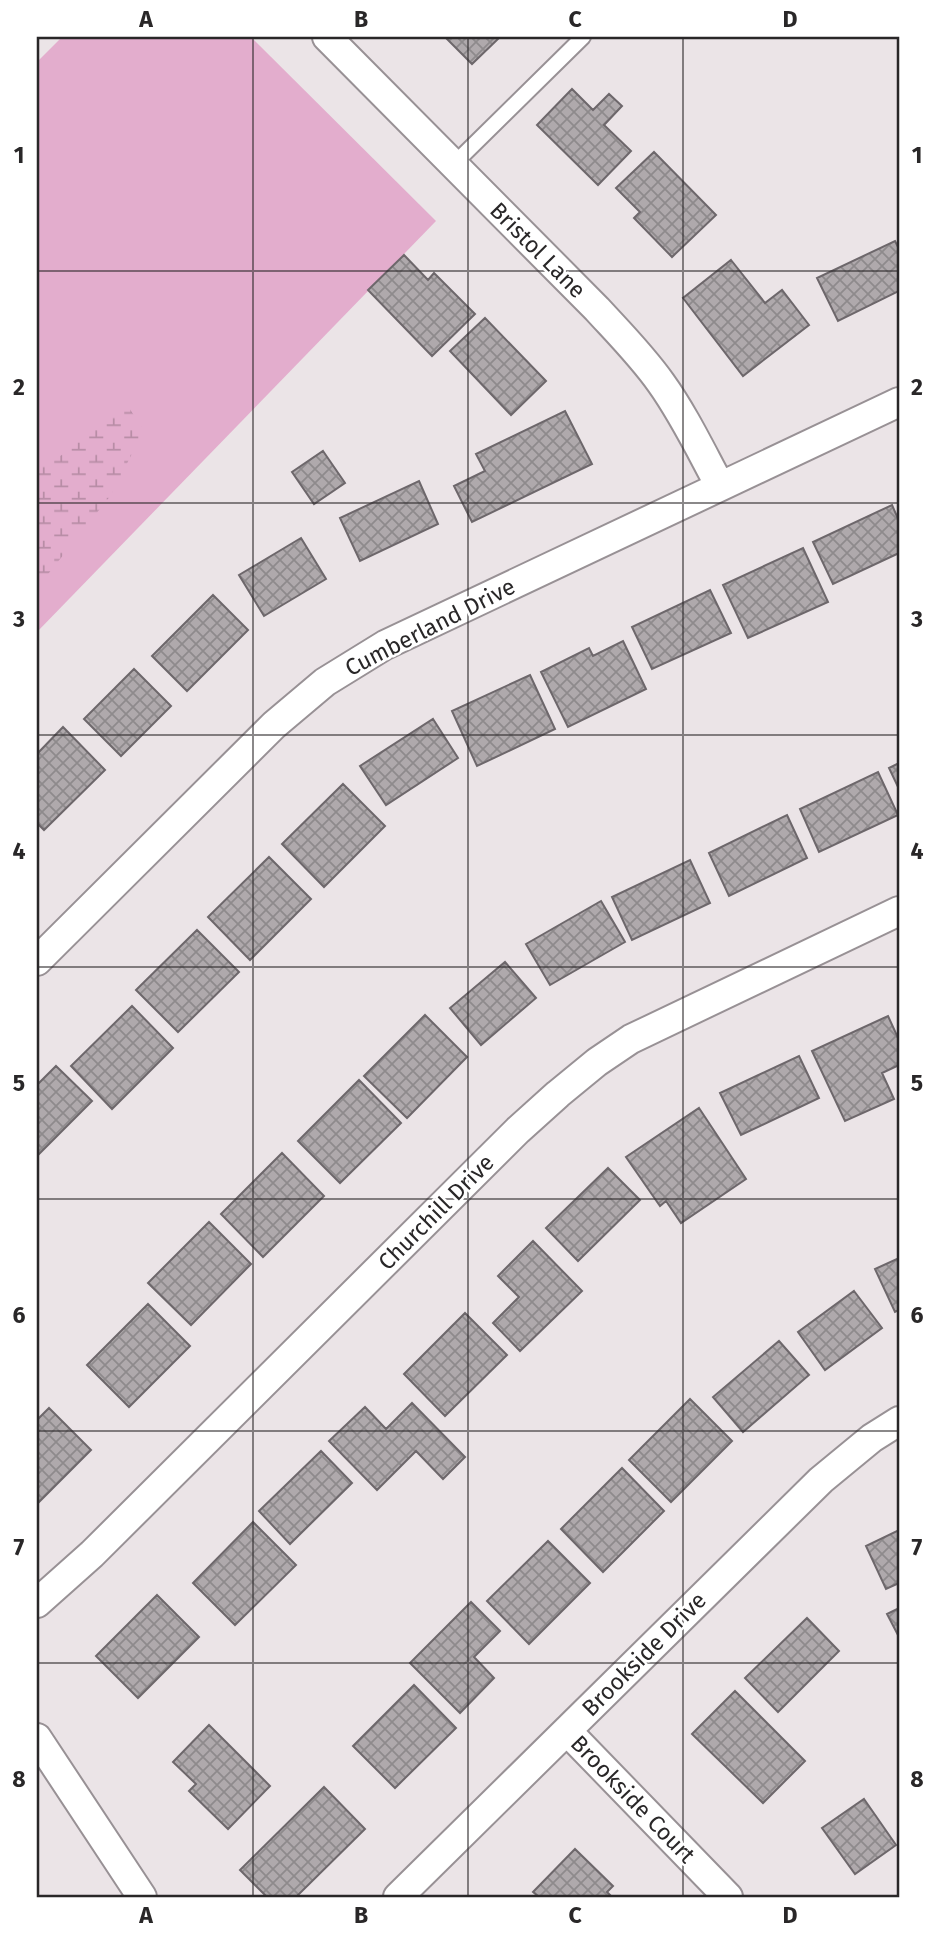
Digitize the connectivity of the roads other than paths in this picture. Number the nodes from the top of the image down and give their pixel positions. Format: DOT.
graph roads {
  1 [pos="327,37"];
  2 [pos="583,37"];
  3 [pos="453,165"];
  4 [pos="899,402"];
  5 [pos="720,486"];
  6 [pos="899,911"];
  7 [pos="37,961"];
  8 [pos="899,1421"];
  9 [pos="37,1604"];
  10 [pos="567,1731"];
  11 [pos="37,1738"];
  12 [pos="142,1897"];
  13 [pos="398,1897"];
  14 [pos="728,1897"];
  1 -- 3 [label="street, Bristol Lane"];
  2 -- 3 [label="lane"];
  3 -- 5 [label="street, Bristol Lane"];
  4 -- 5 [label="street, Cumberland Drive"];
  5 -- 7 [label="street, Cumberland Drive"];
  6 -- 9 [label="street, Churchill Drive"];
  8 -- 10 [label="street, Brookside Drive"];
  10 -- 13 [label="street, Brookside Drive"];
  10 -- 14 [label="street, Brookside Court"];
  11 -- 12 [label="street"];
}
